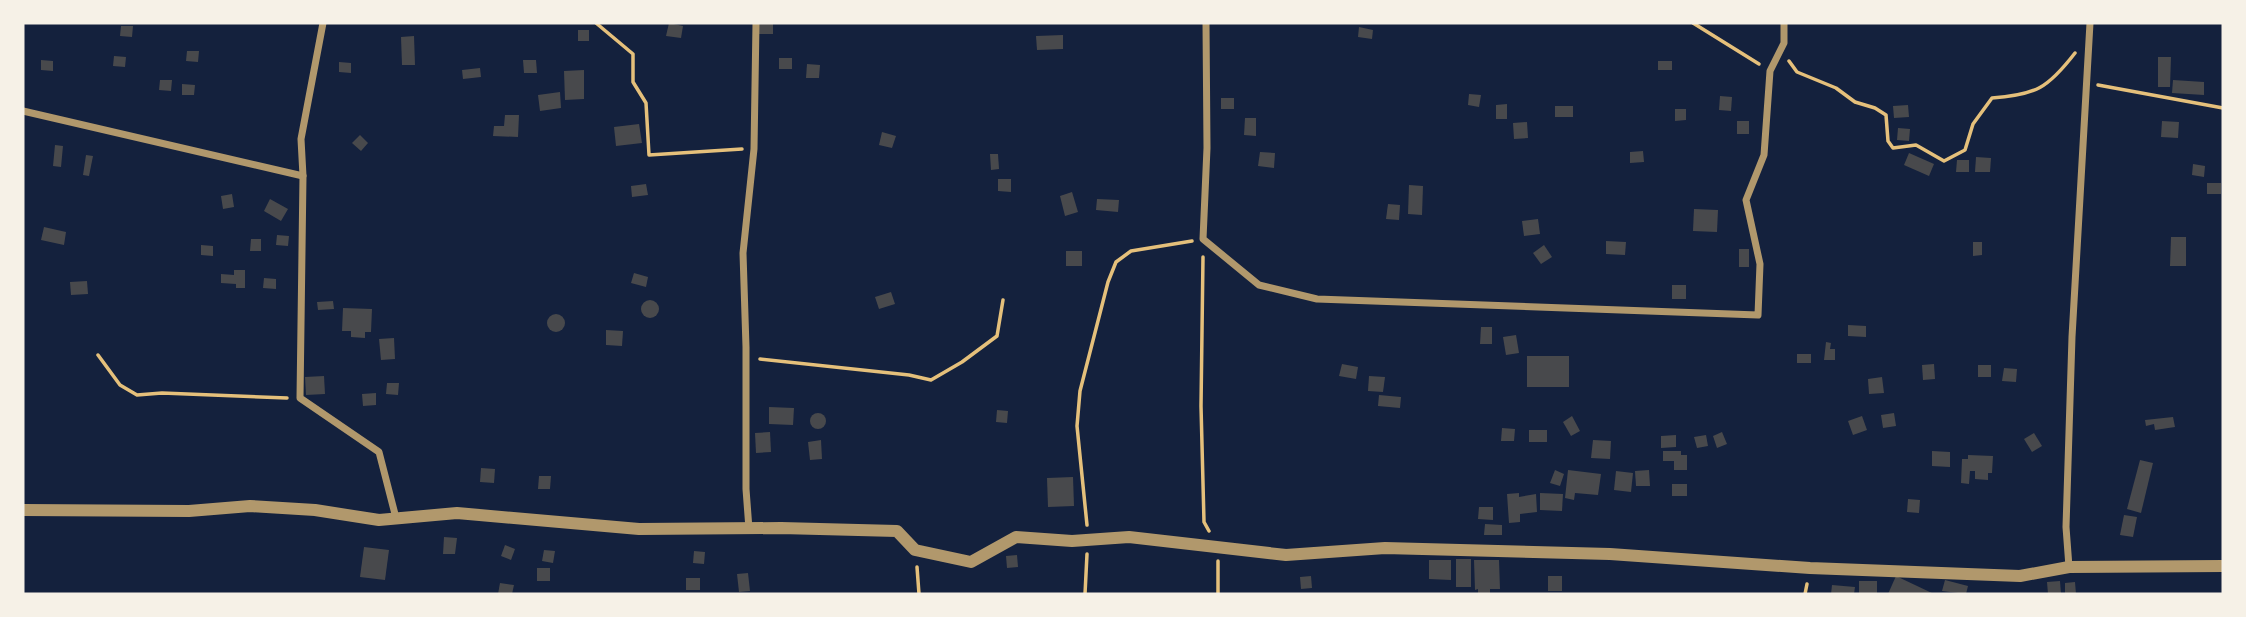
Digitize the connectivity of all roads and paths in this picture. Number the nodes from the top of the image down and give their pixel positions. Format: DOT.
graph roads {
  1 [pos="323,23"];
  2 [pos="596,23"];
  3 [pos="756,23"];
  4 [pos="1206,23"];
  5 [pos="1692,23"];
  6 [pos="1784,23"];
  7 [pos="2090,23"];
  8 [pos="2088,36"];
  9 [pos="1784,43"];
  10 [pos="1770,71"];
  11 [pos="2085,83"];
  12 [pos="2223,108"];
  13 [pos="23,111"];
  14 [pos="754,149"];
  15 [pos="303,176"];
  16 [pos="1203,239"];
  17 [pos="1003,300"];
  18 [pos="98,355"];
  19 [pos="746,359"];
  20 [pos="300,398"];
  21 [pos="23,510"];
  22 [pos="396,518"];
  23 [pos="749,529"];
  24 [pos="1088,540"];
  25 [pos="1218,547"];
  26 [pos="915,551"];
  27 [pos="2223,566"];
  28 [pos="2069,567"];
  29 [pos="919,594"];
  30 [pos="1085,594"];
  31 [pos="1218,594"];
  1 -- 15 [label="street"];
  2 -- 14 [label="path"];
  3 -- 14 [label="street"];
  4 -- 16 [label="street"];
  5 -- 10 [label="path"];
  6 -- 9 [label="street"];
  7 -- 8 [label="street"];
  8 -- 9 [label="path"];
  8 -- 11 [label="street"];
  9 -- 10 [label="street"];
  10 -- 16 [label="street"];
  11 -- 12 [label="path"];
  11 -- 28 [label="street"];
  13 -- 15 [label="street"];
  14 -- 19 [label="street"];
  15 -- 20 [label="street"];
  16 -- 24 [label="path"];
  16 -- 25 [label="path"];
  17 -- 19 [label="path"];
  18 -- 20 [label="path"];
  19 -- 23 [label="street"];
  20 -- 22 [label="street"];
  21 -- 22 [label="street"];
  22 -- 23 [label="street"];
  23 -- 26 [label="street"];
  24 -- 25 [label="street"];
  24 -- 26 [label="street"];
  24 -- 30 [label="path"];
  25 -- 28 [label="street"];
  25 -- 31 [label="path"];
  26 -- 29 [label="path"];
  27 -- 28 [label="street"];
}
